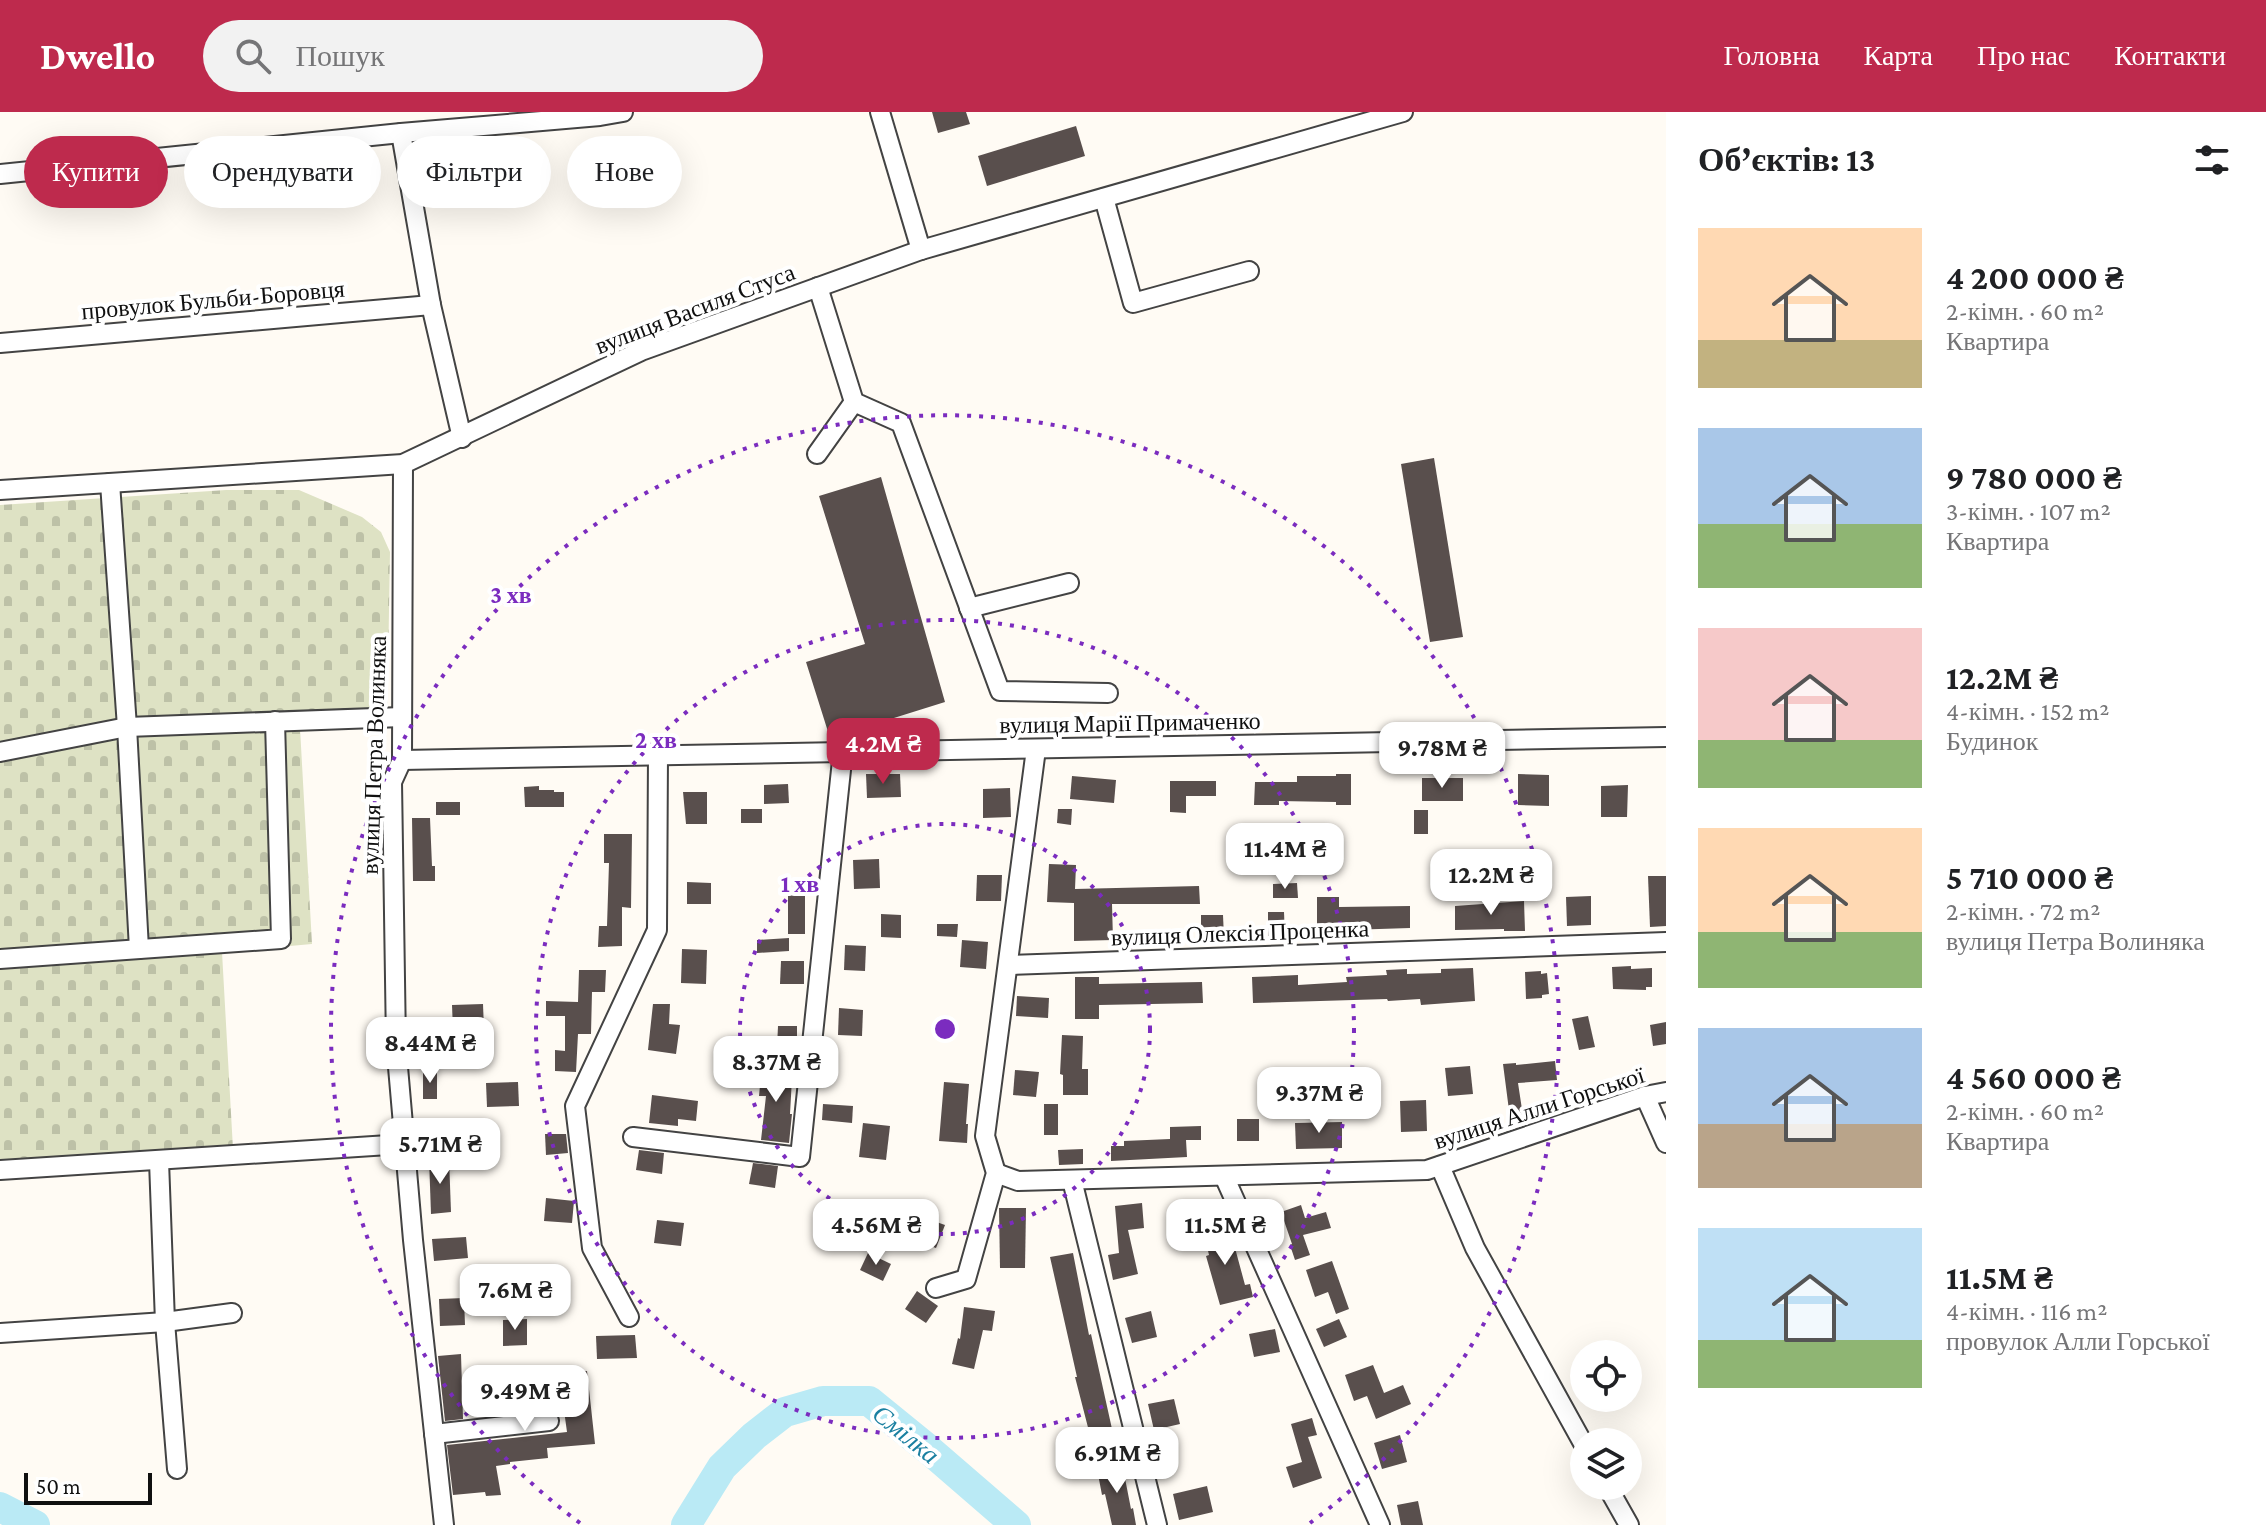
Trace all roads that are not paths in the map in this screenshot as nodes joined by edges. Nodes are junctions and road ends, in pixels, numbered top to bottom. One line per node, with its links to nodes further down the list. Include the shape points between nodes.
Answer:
1 (623, 112): 4 (street)
2 (880, 112): 8 (street)
3 (1403, 112): 7 (street, вулиця Василя Стуса)
4 (599, 114): 5 (street)
5 (401, 133): 6 (street); 11 (street)
6 (0, 174)
7 (1104, 198): 8 (street, вулиця Василя Стуса); 9 (street, via 1133,303)
8 (921, 250): 10 (street, вулиця Василя Стуса)
9 (1249, 271)
10 (818, 287): 13 (street); 14 (street, вулиця Василя Стуса, via 641,351)
11 (431, 305): 12 (street, провулок Бульби-Боровця); 14 (street)
12 (0, 343)
13 (854, 402): 15 (street); 20 (street, via 901,423)
14 (462, 438): 16 (street, вулиця Василя Стуса)
15 (817, 454)
16 (403, 464): 17 (street, вулиця Василя Стуса); 22 (street, вулиця Петра Волиняка)
17 (110, 483): 18 (street, вулиця Василя Стуса); 24 (street)
18 (0, 490)
19 (1069, 583): 20 (street)
20 (969, 608): 21 (street, via 1000,691)
21 (1108, 693)
22 (402, 717): 23 (street); 30 (street, вулиця Петра Волиняка)
23 (275, 721): 24 (street); 32 (street, via 281,939)
24 (127, 727): 28 (street); 32 (street)
25 (1666, 737): 26 (street, вулиця Марії Примаченко)
26 (1036, 749): 27 (street, вулиця Марії Примаченко); 34 (street)
27 (843, 751): 29 (street, вулиця Марії Примаченко); 37 (street, via 800,1157)
28 (0, 752)
29 (658, 754): 30 (street, вулиця Марії Примаченко); 48 (street, via 657,930 575,1106 592,1248)
30 (402, 760): 39 (street, вулиця Петра Волиняка, via 392,782 396,1044)
31 (1666, 942): 34 (street, вулиця Олексія Проценка)
32 (139, 949): 33 (street)
33 (0, 959)
34 (1008, 965): 43 (street, via 985,1136)
35 (1666, 1092): 36 (street, вулиця Алли Горської)
36 (1645, 1096): 38 (street); 41 (street, вулиця Алли Горської)
37 (633, 1137)
38 (1666, 1143)
39 (404, 1144): 40 (street); 53 (street, вулиця Петра Волиняка)
40 (159, 1161): 42 (street); 49 (street)
41 (1440, 1166): 44 (street, вулиця Алли Горської); 52 (street, via 1475,1248)
42 (0, 1170)
43 (996, 1173): 45 (street, вулиця Алли Горської, via 1018,1181); 46 (street, via 966,1279)
44 (1224, 1176): 45 (street, вулиця Алли Горської); 58 (street)
45 (1072, 1180): 57 (street)
46 (936, 1288)
47 (232, 1313): 49 (street)
48 (629, 1317)
49 (165, 1322): 50 (street); 54 (street)
50 (0, 1333)
51 (549, 1421): 53 (street)
52 (1575, 1428)
53 (434, 1434): 56 (street, вулиця Петра Волиняка)
54 (177, 1469)
55 (1615, 1500): 59 (street)
56 (444, 1525)
57 (1157, 1525)
58 (1380, 1525)
59 (1629, 1525)

